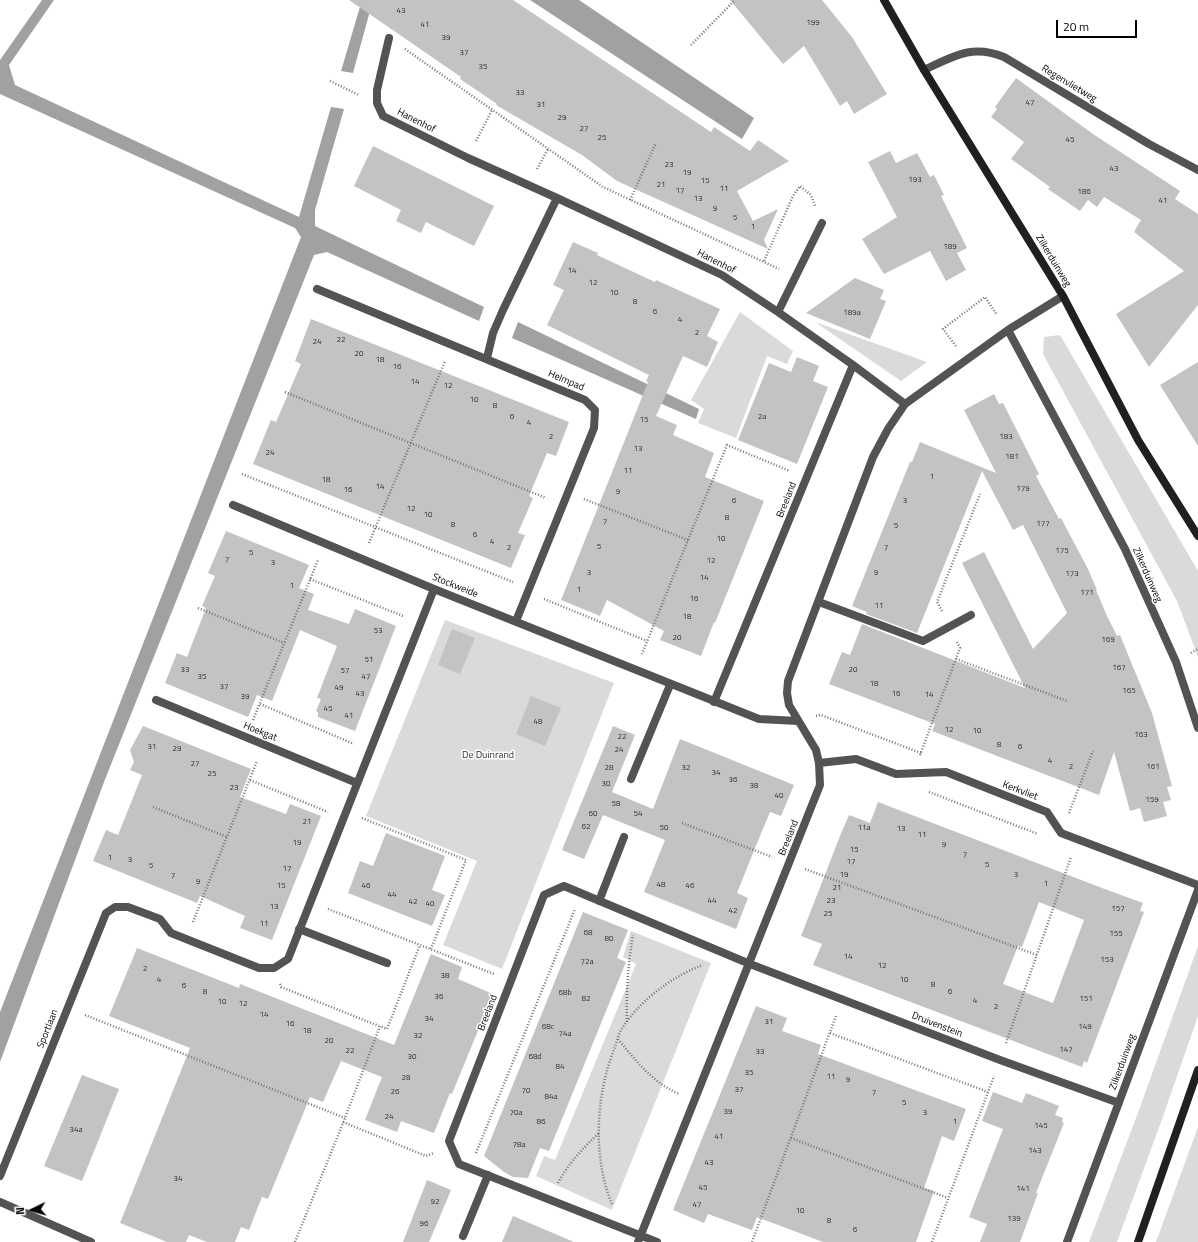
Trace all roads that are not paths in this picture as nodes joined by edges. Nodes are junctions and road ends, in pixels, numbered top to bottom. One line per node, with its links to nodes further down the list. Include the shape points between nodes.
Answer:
1 (884, 0): 3 (street, Zilkerduinweg)
2 (389, 38): 5 (street, Hanenhof, via 377,90 377,103 383,116)
3 (924, 70): 4 (street, Regenvlietweg, via 958,54 992,52); 8 (street, Zilkerduinweg)
4 (1198, 170)
5 (557, 198): 9 (street, Hanenhof, via 722,275); 11 (street, via 493,332)
6 (822, 223): 9 (street)
7 (317, 288): 11 (street, Helmpad)
8 (1063, 296): 10 (street, Breeland); 15 (street, Zilkerduinweg, via 1138,440)
9 (778, 312): 12 (street, Hanenhof)
10 (1008, 330): 13 (street, Breeland); 24 (street, Zilkerduinweg, via 1125,549 1176,662)
11 (487, 358): 19 (street, Helmpad, via 585,400 595,410 594,428)
12 (853, 366): 13 (street); 22 (street, Breeland)
13 (905, 404): 17 (street, Breeland, via 873,457)
14 (233, 505): 16 (street, Stockweide)
15 (1198, 536)
16 (434, 589): 19 (street, Stockweide); 27 (street)
17 (819, 602): 18 (street, via 922,641); 23 (street, Breeland, via 788,680 789,705)
18 (971, 615)
19 (516, 622): 20 (street, Stockweide)
20 (670, 685): 22 (street); 26 (street)
21 (156, 700): 27 (street, Hoekgat)
22 (714, 702): 23 (street, via 759,719)
23 (798, 721): 25 (street, Breeland, via 816,750)
24 (1198, 728)
25 (820, 763): 29 (street, Kerkvliet, via 856,759 896,774 946,772 1047,812 1061,834); 34 (street, Breeland, via 820,785)
26 (631, 779)
27 (357, 783): 32 (street)
28 (624, 837): 31 (street)
29 (1198, 885)
30 (1198, 890): 36 (street, Zilkerduinweg)
31 (598, 901): 34 (street, Breeland); 37 (street, Breeland, via 564,886 544,896 449,1141 459,1164)
32 (299, 929): 33 (street); 38 (street, Sportlaan, via 288,959 274,968 259,968 171,933 160,919 128,906 115,906 106,913)
33 (387, 963)
34 (750, 964): 36 (street, Druivenstein); 41 (street, Breeland)
35 (1198, 1070): 45 (street)
36 (1119, 1103): 44 (street, Zilkerduinweg)
37 (488, 1175): 40 (street); 41 (street, via 624,1229)
38 (0, 1176)
39 (0, 1202): 42 (street)
40 (463, 1236)
41 (639, 1239): 43 (street)
42 (91, 1242)
43 (657, 1242)
44 (1067, 1242)
45 (1138, 1242)

